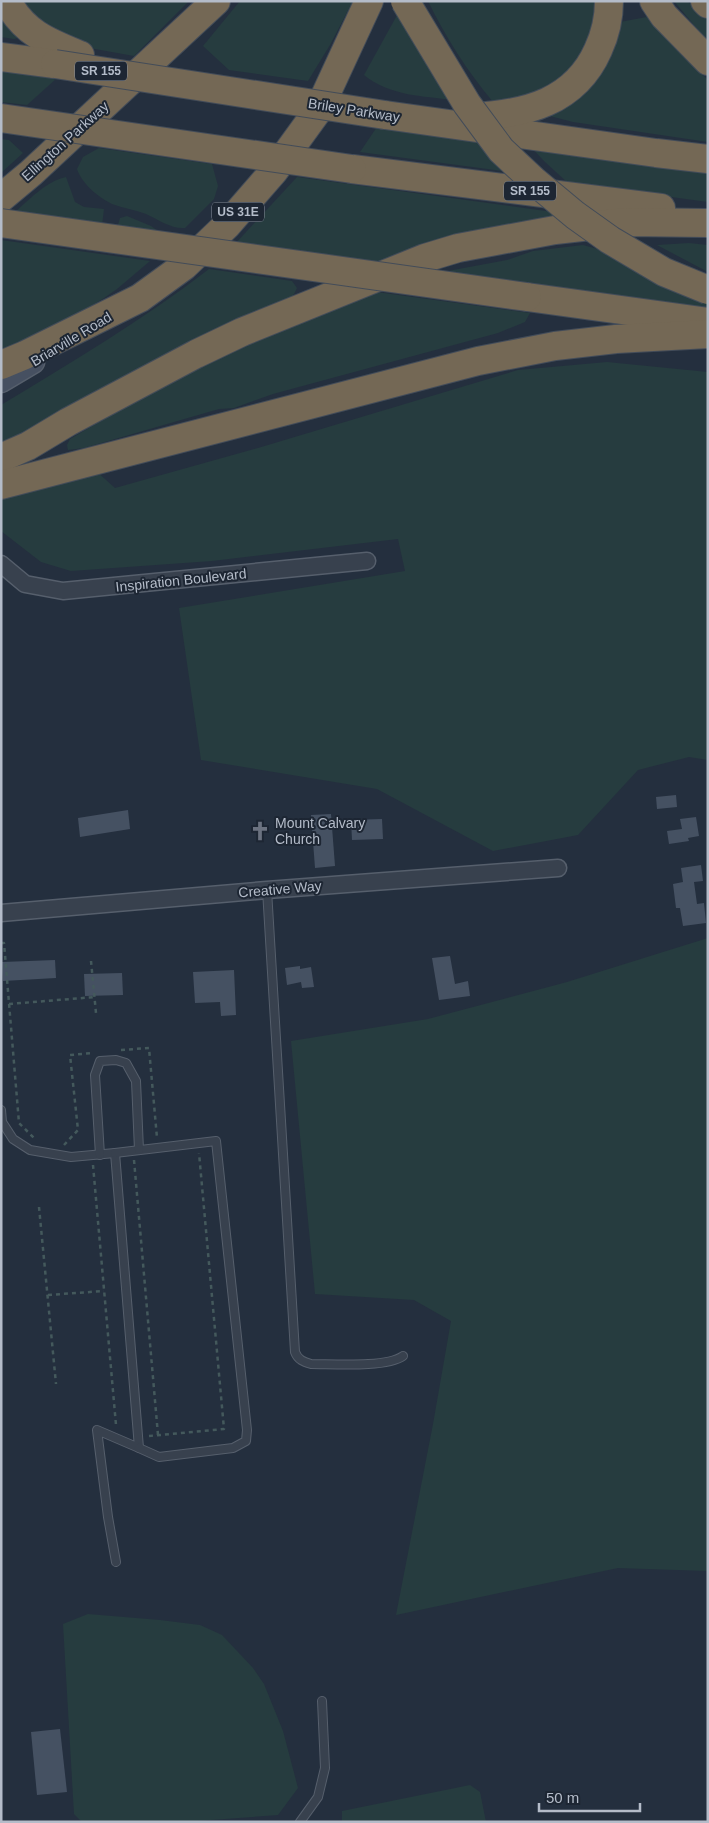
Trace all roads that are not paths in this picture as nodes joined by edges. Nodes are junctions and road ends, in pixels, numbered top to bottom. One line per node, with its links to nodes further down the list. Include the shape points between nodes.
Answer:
1 (7, 1): 14 (highway, bridge, via 24,25 50,43)
2 (197, 1): 11 (highway)
3 (216, 1): 11 (highway, Ellington Parkway)
4 (369, 1): 15 (highway, US 31E)
5 (388, 1): 15 (highway, via 363,45)
6 (405, 1): 23 (highway, bridge, via 467,104 501,150 575,215 610,240 664,272)
7 (609, 1): 17 (highway, via 605,36 593,61 576,84 552,100 508,114)
8 (654, 1): 13 (highway, via 664,16)
9 (705, 1): 10 (highway)
10 (708, 4)
11 (162, 51): 19 (highway, Ellington Parkway)
12 (1, 57): 14 (highway, Briley Parkway / SR 155, bridge)
13 (708, 61)
14 (146, 77): 17 (highway, Briley Parkway / SR 155, bridge)
15 (319, 108): 24 (highway, US 31E, via 274,171 227,225 184,266)
16 (1, 118): 20 (highway, SR 155, bridge, via 352,169)
17 (415, 119): 18 (highway, Briley Parkway / SR 155)
18 (708, 158)
19 (1, 198)
20 (708, 214)
21 (1, 223): 25 (highway, bridge)
22 (708, 223): 29 (highway, via 626,222 555,230 458,248 425,258 242,332)
23 (708, 290)
24 (140, 298): 27 (highway, US 31E); 28 (main road, Briarville Road)
25 (708, 322)
26 (708, 334): 30 (highway, via 555,346 478,361)
27 (1, 365)
28 (1, 381)
29 (1, 458)
30 (1, 484)
31 (368, 561): 32 (street, Inspiration Boulevard, via 63,591 25,584)
32 (1, 564)
33 (558, 868): 34 (street, Creative Way)
34 (267, 890): 35 (street, Creative Way); 40 (lane, via 295,1352 303,1362 312,1364 383,1363)
35 (1, 912)
36 (1, 1110): 39 (lane, via 2,1122 13,1139 30,1150)
37 (139, 1150): 38 (lane); 39 (lane, via 136,1081 126,1063 100,1061 95,1075); 41 (lane, via 216,1141 247,1430 246,1441 233,1448 159,1457)
38 (115, 1153): 39 (lane); 41 (lane)
39 (99, 1159)
40 (403, 1356)
41 (139, 1448): 42 (lane, via 97,1430)
42 (116, 1562)
43 (322, 1701): 44 (lane, via 325,1768 318,1797)
44 (300, 1822)

